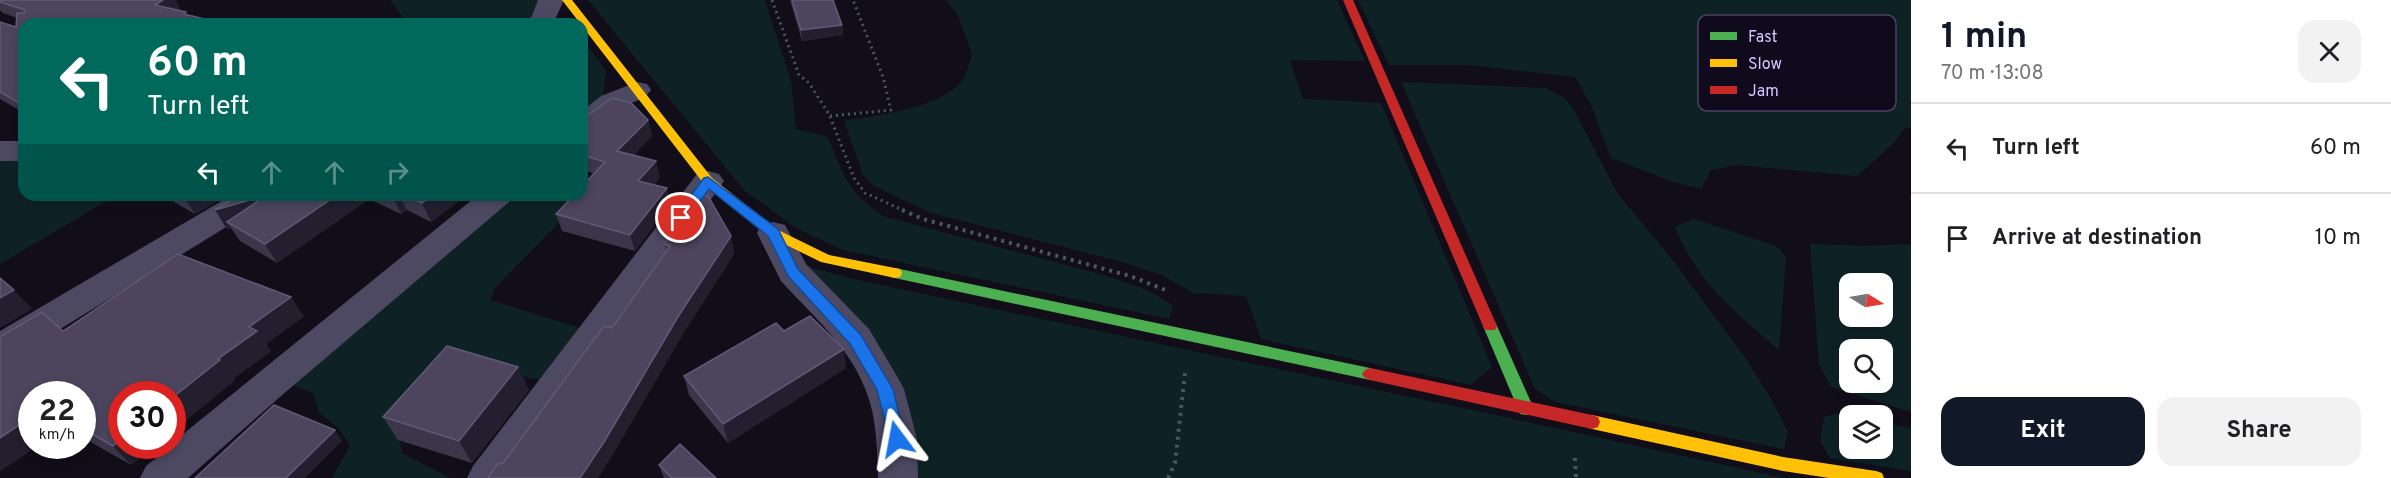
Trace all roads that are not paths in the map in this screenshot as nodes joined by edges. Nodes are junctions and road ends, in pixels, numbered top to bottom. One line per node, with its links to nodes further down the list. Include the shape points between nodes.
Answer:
1 (550, 0): 4 (street)
2 (567, 0): 5 (street)
3 (1348, 0): 16 (street)
4 (544, 18)
5 (581, 18)
6 (588, 27): 7 (street)
7 (637, 90): 8 (street, via 611,102); 11 (street)
8 (588, 120)
9 (0, 151): 10 (street)
10 (18, 151)
11 (708, 181): 14 (street); 18 (street)
12 (246, 201): 15 (street)
13 (491, 201): 17 (street)
14 (773, 233): 16 (street, via 826,259); 19 (street, via 793,272 856,339 885,389 897,439)
15 (0, 348)
16 (1526, 409): 20 (street, via 1783,464)
17 (160, 478)
18 (487, 478)
19 (898, 478)
20 (1876, 478)

